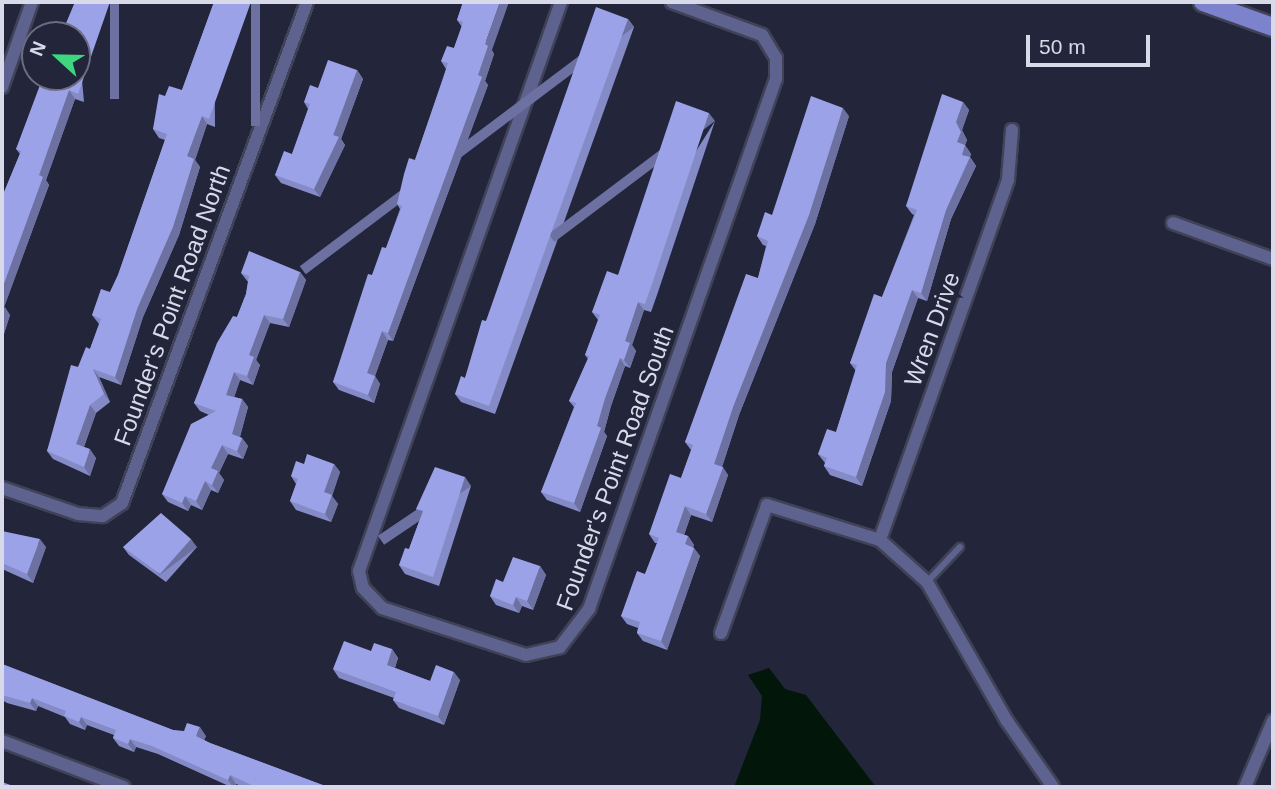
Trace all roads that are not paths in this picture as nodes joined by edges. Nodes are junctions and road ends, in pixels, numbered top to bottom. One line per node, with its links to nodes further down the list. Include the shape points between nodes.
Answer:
1 (32, 2): 8 (street)
2 (307, 2): 12 (street, Founder's Point Road North, via 122,503 103,516 78,514)
3 (561, 2): 4 (street, Founder's Point Road South, via 359,571 363,588 382,608 526,655 560,647 589,609 776,79 776,58 762,35)
4 (672, 2)
5 (1203, 2): 6 (main road)
6 (1240, 8): 7 (main road)
7 (1273, 27)
8 (2, 87)
9 (1012, 130): 13 (street, Wren Drive, via 1007,180)
10 (1173, 223): 11 (street)
11 (1273, 259)
12 (2, 488)
13 (880, 540): 15 (street); 16 (street, via 767,505)
14 (961, 547): 15 (lane)
15 (928, 582): 20 (street, via 1007,721)
16 (721, 633)
17 (1273, 720): 21 (street)
18 (2, 741): 19 (street)
19 (124, 787)
20 (1053, 787)
21 (1245, 787)

